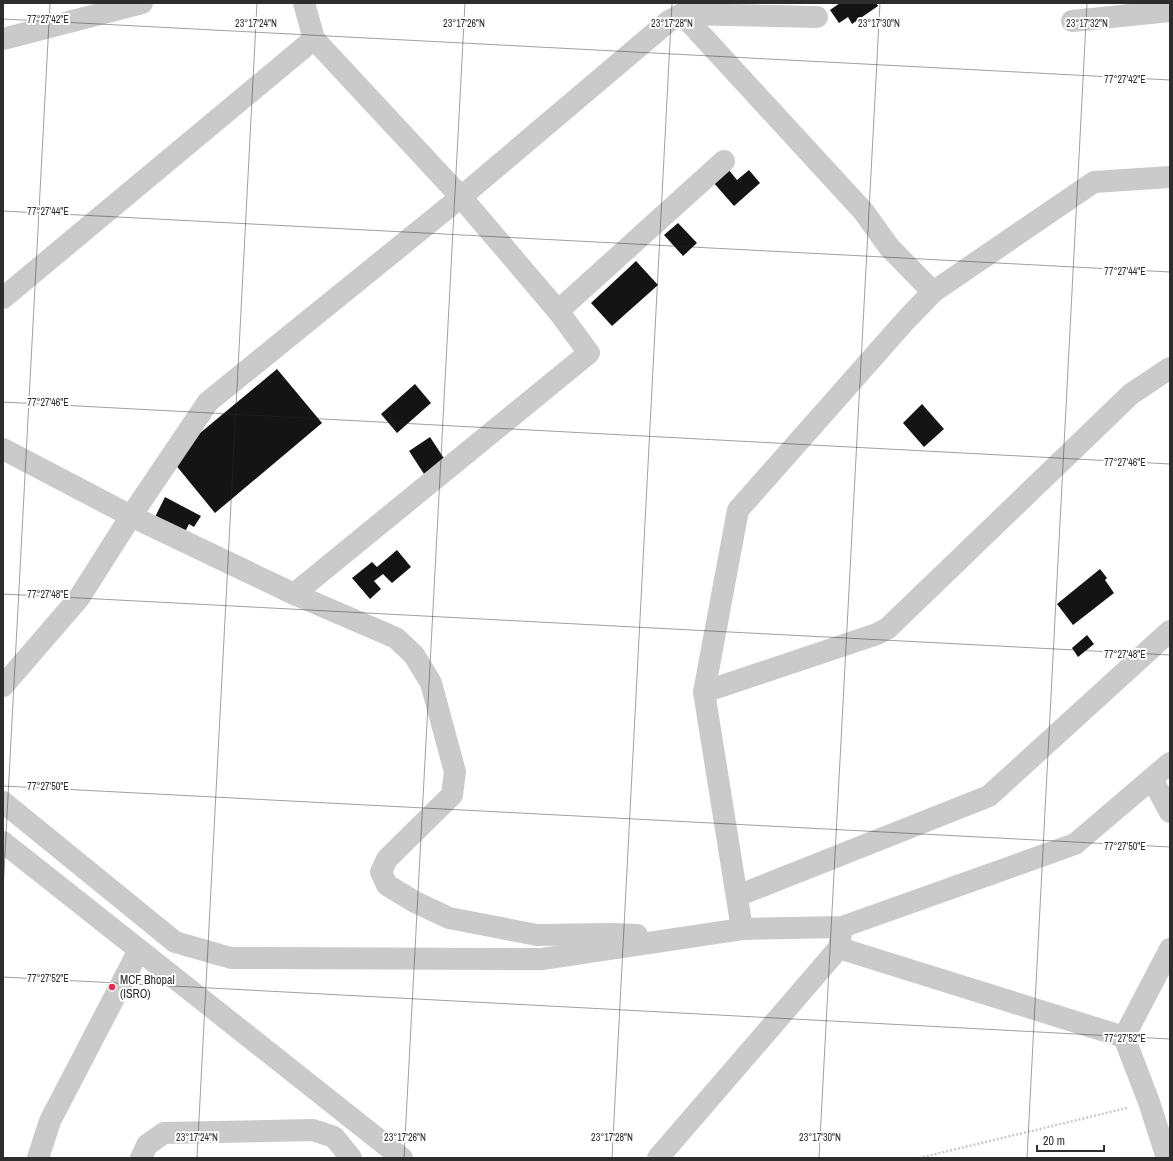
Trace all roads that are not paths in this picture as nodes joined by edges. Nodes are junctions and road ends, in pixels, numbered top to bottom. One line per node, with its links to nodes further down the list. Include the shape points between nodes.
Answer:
1 (142, 3): 7 (street)
2 (304, 3): 8 (street)
3 (1170, 10): 6 (street)
4 (682, 14): 5 (street); 11 (street, via 669,21); 12 (street, via 864,212 889,247)
5 (817, 17)
6 (1072, 21)
7 (3, 39)
8 (314, 39): 11 (street); 13 (street)
9 (724, 161): 14 (street)
10 (1170, 177): 12 (street, via 1094,182)
11 (461, 197): 14 (street); 17 (street, via 208,402)
12 (933, 292): 21 (street, via 738,510)
13 (3, 298)
14 (558, 312): 18 (street, via 589,354)
15 (1170, 368): 21 (street, via 1131,394 888,628 877,634)
16 (3, 449): 17 (street)
17 (131, 516): 18 (street); 20 (street, via 79,598)
18 (294, 594): 30 (street, via 396,638 414,655 431,683 455,772 452,795 387,859 381,872 387,885 449,918 508,930 537,935 631,934)
19 (1170, 631): 27 (street, via 989,796)
20 (3, 686)
21 (704, 692): 27 (street)
22 (1170, 764): 23 (street)
23 (1152, 779): 25 (street); 29 (street, via 1076,844)
24 (3, 802): 30 (street, via 175,942 230,958 542,959)
25 (1170, 812)
26 (3, 842): 32 (street)
27 (737, 896): 28 (street)
28 (742, 929): 29 (street); 30 (street)
29 (840, 937): 33 (street); 38 (street)
30 (668, 940)
31 (1170, 949): 33 (street)
32 (139, 950): 34 (street, via 50,1121); 37 (street)
33 (1124, 1038): 39 (street, via 1149,1102)
34 (38, 1158)
35 (141, 1158): 36 (street, via 147,1145 164,1133 313,1130 334,1137)
36 (351, 1158)
37 (402, 1158)
38 (658, 1158)
39 (1166, 1158)

